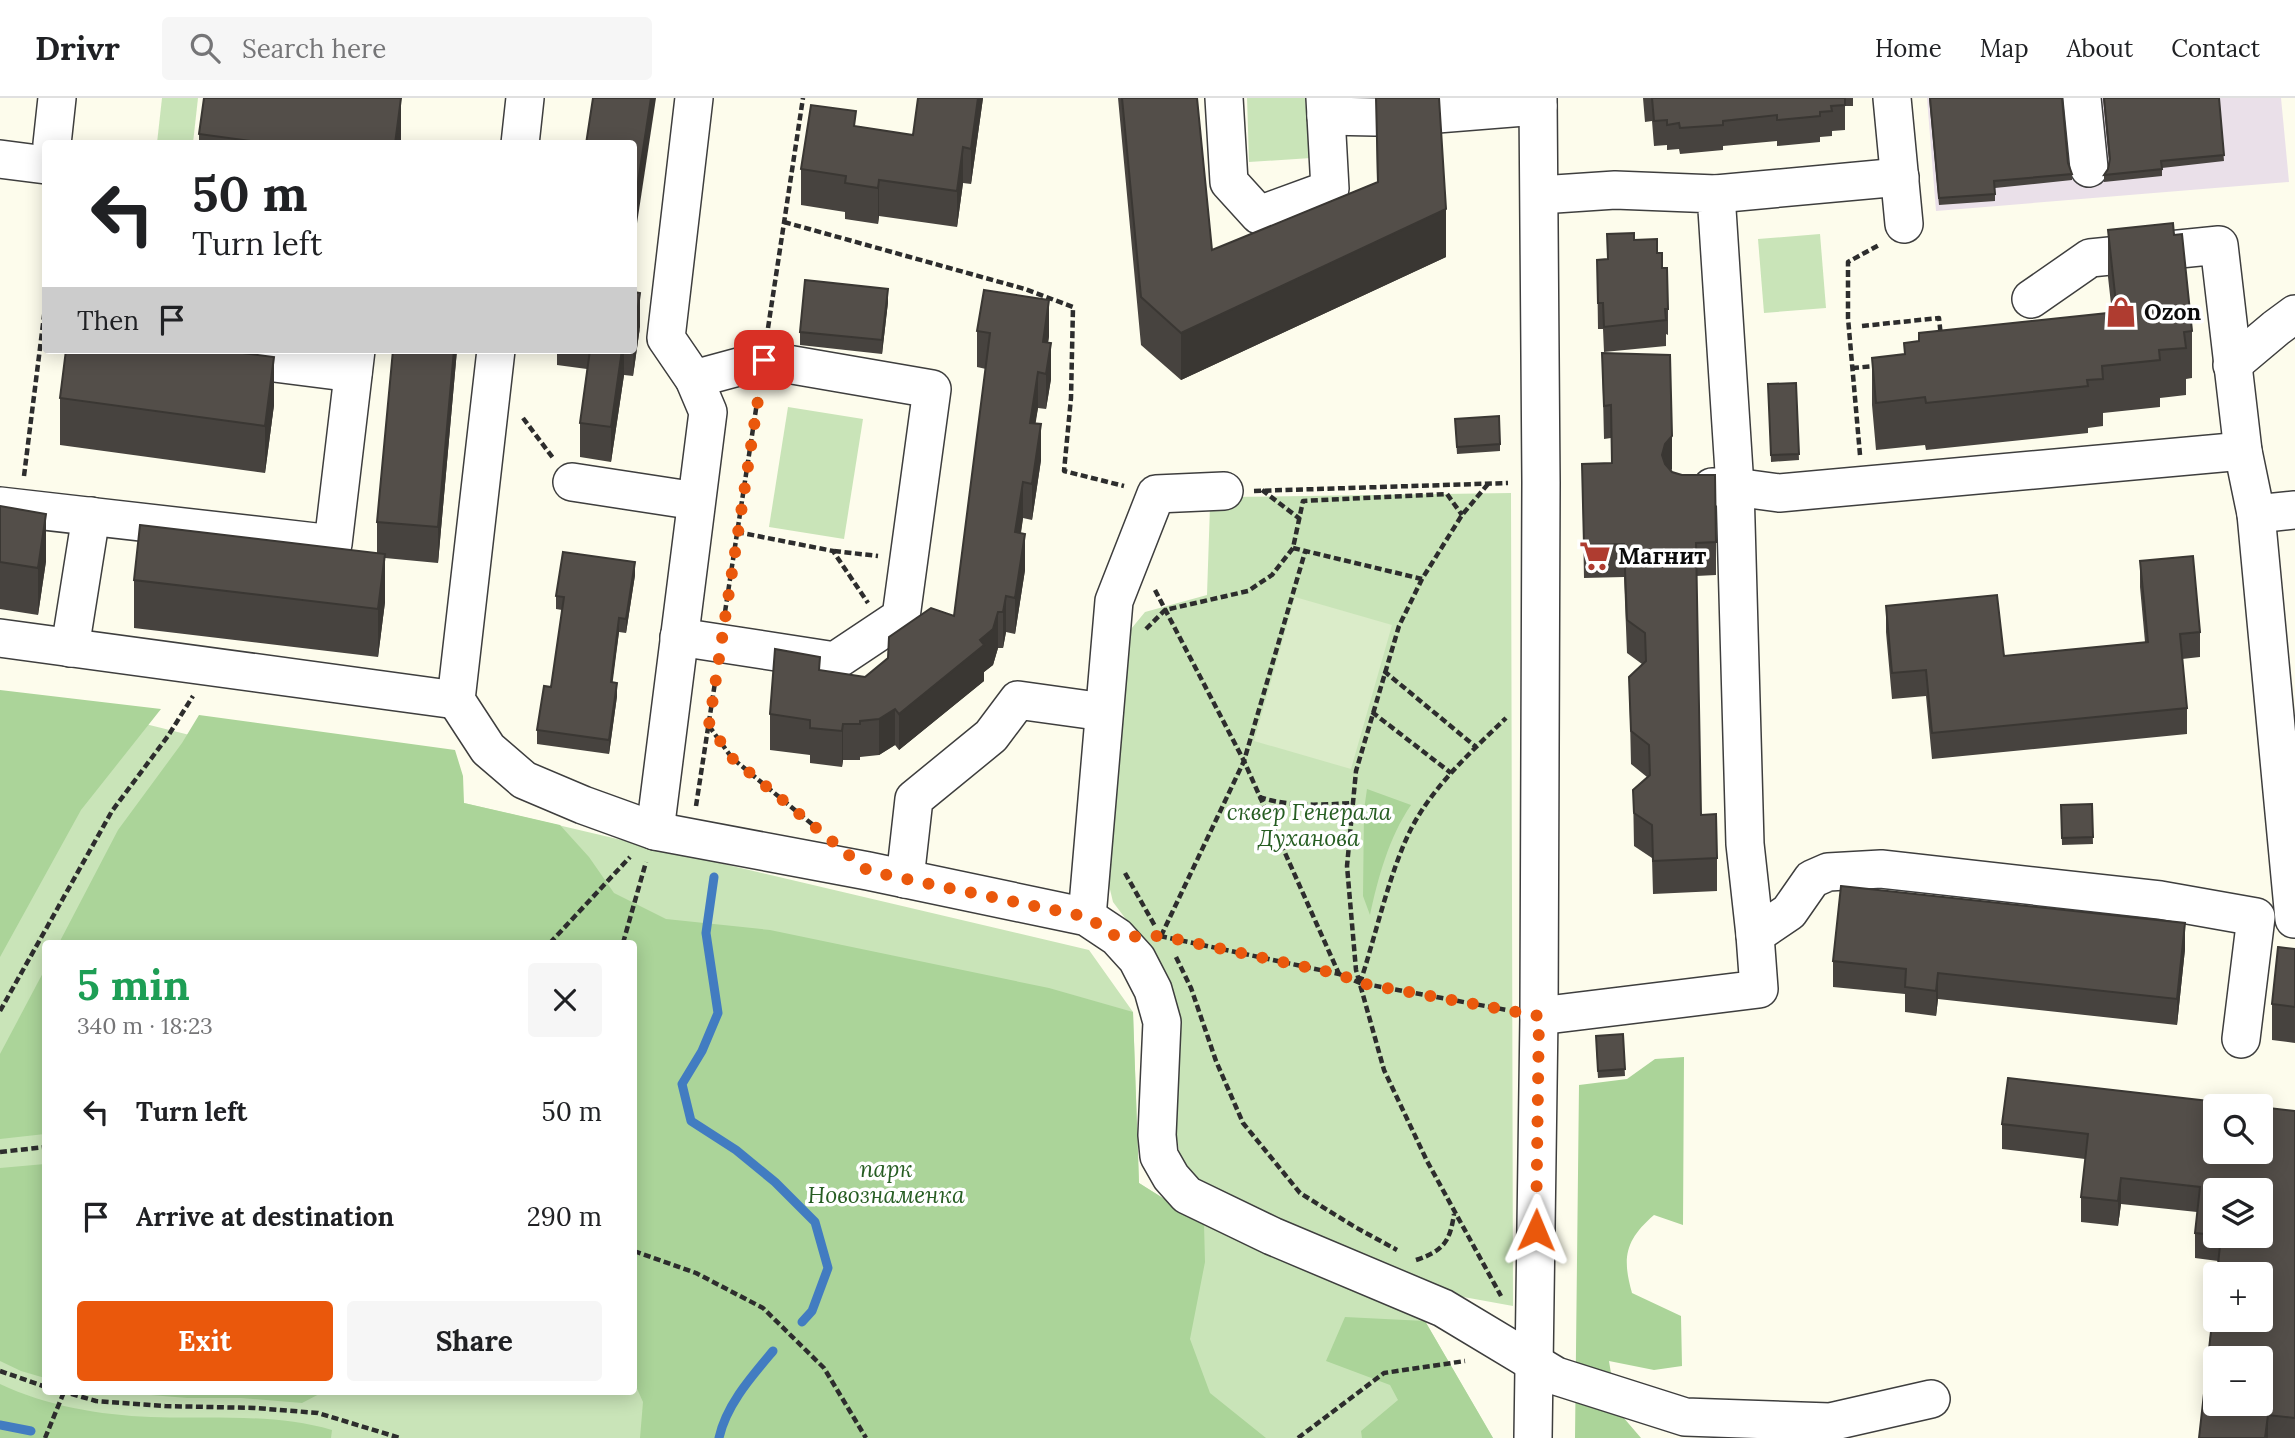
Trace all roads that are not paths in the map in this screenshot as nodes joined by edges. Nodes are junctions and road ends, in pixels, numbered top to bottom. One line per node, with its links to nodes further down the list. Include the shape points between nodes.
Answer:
1 (57, 98): 11 (street)
2 (525, 98): 12 (street)
3 (694, 98): 26 (street, via 666,338)
4 (1224, 98): 8 (street, via 1229,182 1259,215 1330,188)
5 (1892, 98): 16 (street)
6 (2082, 98): 15 (street)
7 (1538, 102): 9 (street); 18 (street)
8 (1325, 107): 10 (street)
9 (1437, 114)
10 (1375, 117)
11 (52, 140)
12 (520, 140)
13 (0, 159): 14 (street)
14 (42, 164)
15 (2089, 168)
16 (1900, 177): 17 (street); 19 (street)
17 (1716, 194): 18 (street, via 1615,190); 30 (street)
18 (1540, 195): 48 (street)
19 (1904, 225)
20 (2031, 299): 25 (street, via 2090,258 2219,245)
21 (2295, 314): 25 (street)
22 (239, 354): 23 (street)
23 (355, 361): 36 (street, via 334,544)
24 (494, 364): 40 (street)
25 (2232, 365): 27 (street)
26 (694, 379): 32 (street, via 708,412); 37 (street, via 764,360 932,388 901,617 835,661)
27 (2243, 451): 30 (street, via 1779,493); 35 (street)
28 (572, 482): 32 (street)
29 (1683, 487): 30 (street)
30 (1735, 487): 47 (street, via 1745,844)
31 (1224, 491): 41 (street, via 1156,494 1114,601)
32 (696, 501): 37 (street)
33 (10, 507): 36 (street)
34 (2295, 510): 35 (street)
35 (2256, 514): 46 (street)
36 (91, 516): 39 (street)
37 (679, 637): 42 (street)
38 (0, 638): 39 (street)
39 (70, 648): 40 (street)
40 (456, 700): 42 (street, via 488,749 524,780)
41 (1104, 712): 43 (street, via 1018,700 991,736 914,799); 44 (street)
42 (655, 831): 43 (street)
43 (905, 878): 44 (street)
44 (1087, 917): 50 (street, via 1117,937 1137,959 1153,990 1162,1022 1159,1156 1186,1195 1272,1237 1443,1308)
45 (2256, 917): 46 (street); 47 (street, via 2160,900 1881,869 1828,872 1812,879 1789,912); 49 (street)
46 (2295, 919)
47 (1755, 935): 48 (street, via 1759,989)
48 (1539, 1016): 50 (street)
49 (2241, 1040)
50 (1534, 1364): 51 (street, via 1556,1376 1685,1416 1830,1422); 52 (street)
51 (1931, 1399)
52 (1534, 1438)

